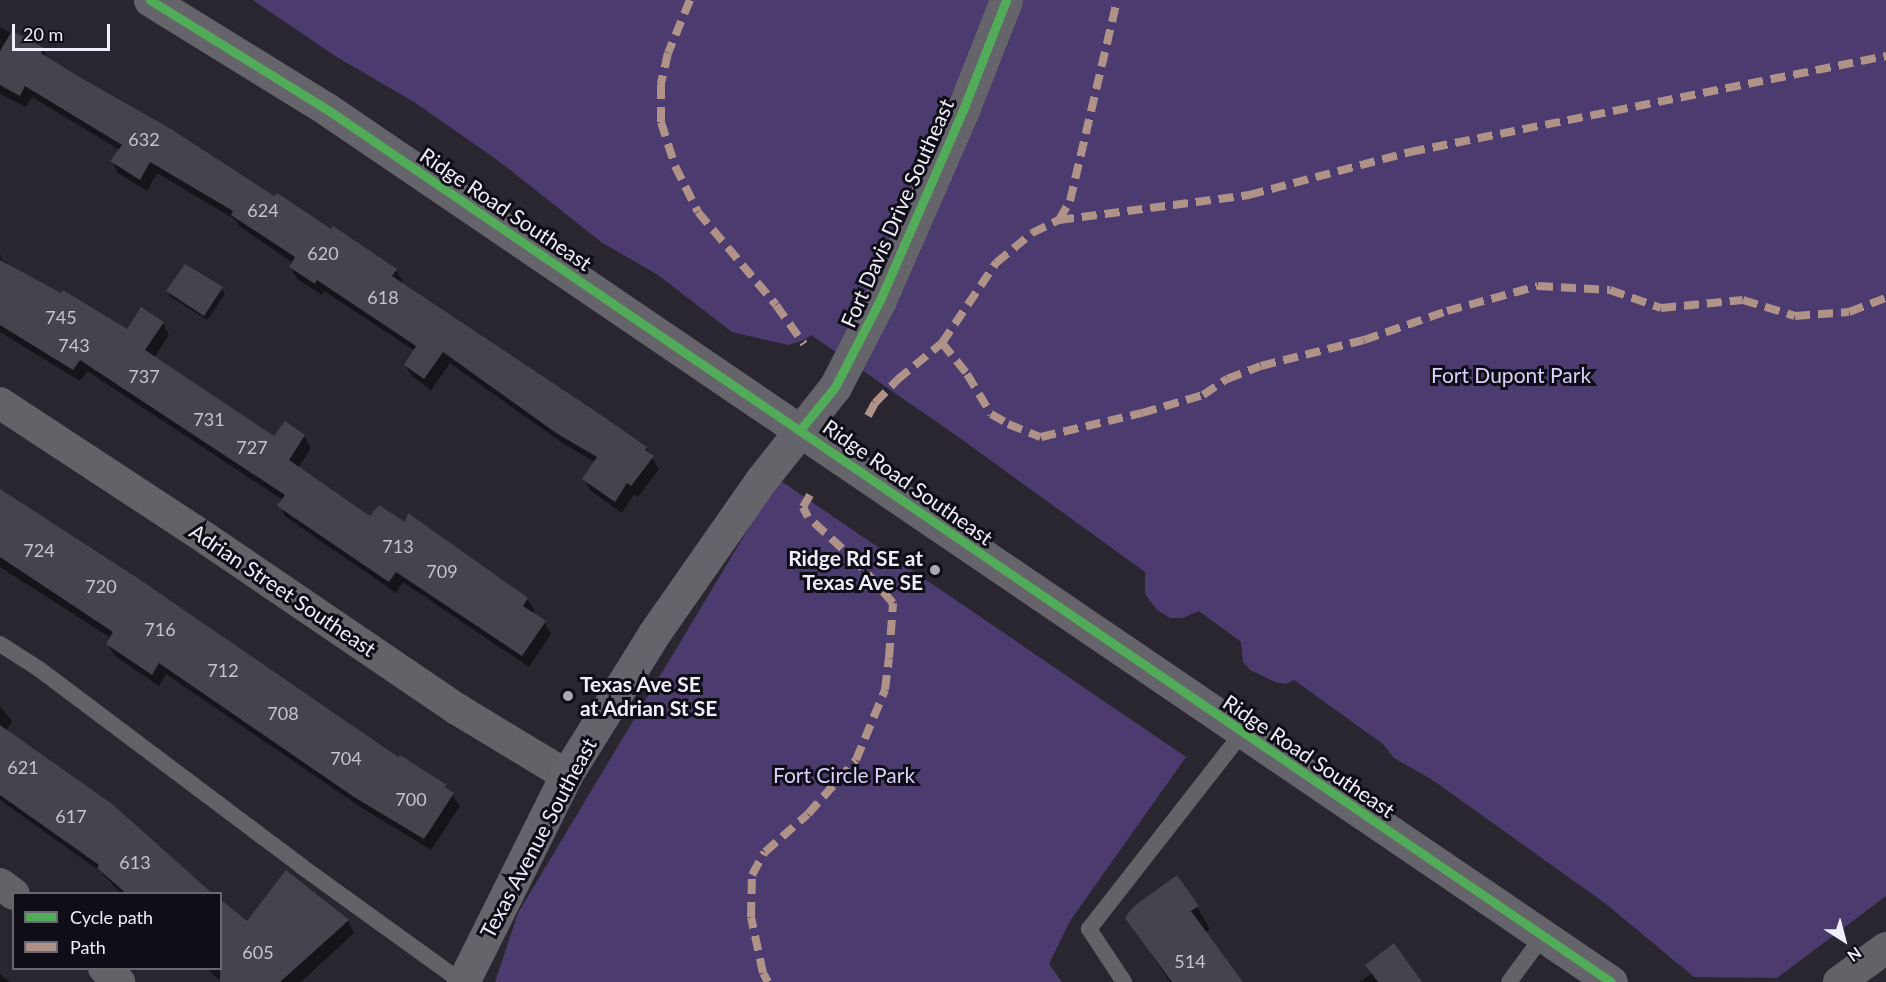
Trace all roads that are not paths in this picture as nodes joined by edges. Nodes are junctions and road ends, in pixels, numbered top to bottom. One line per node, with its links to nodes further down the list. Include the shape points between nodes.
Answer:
1 (150, 0): 4 (main road, Ridge Road Southeast, via 328,110)
2 (1006, 0): 4 (main road, Fort Davis Drive Southeast, via 880,300 835,387)
3 (0, 403): 7 (street, Adrian Street Southeast, via 467,715)
4 (800, 430): 6 (main road, Ridge Road Southeast); 7 (main road, Texas Avenue Southeast, via 659,626)
5 (0, 644): 12 (lane)
6 (1242, 733): 8 (main road, Ridge Road Southeast); 13 (lane, via 1089,929)
7 (567, 775): 12 (main road, Texas Avenue Southeast)
8 (1543, 936): 14 (lane); 15 (main road, Ridge Road Southeast)
9 (1886, 948): 16 (street)
10 (105, 970): 11 (street)
11 (119, 982)
12 (463, 982)
13 (1124, 982)
14 (1509, 982)
15 (1611, 982)
16 (1839, 982)

